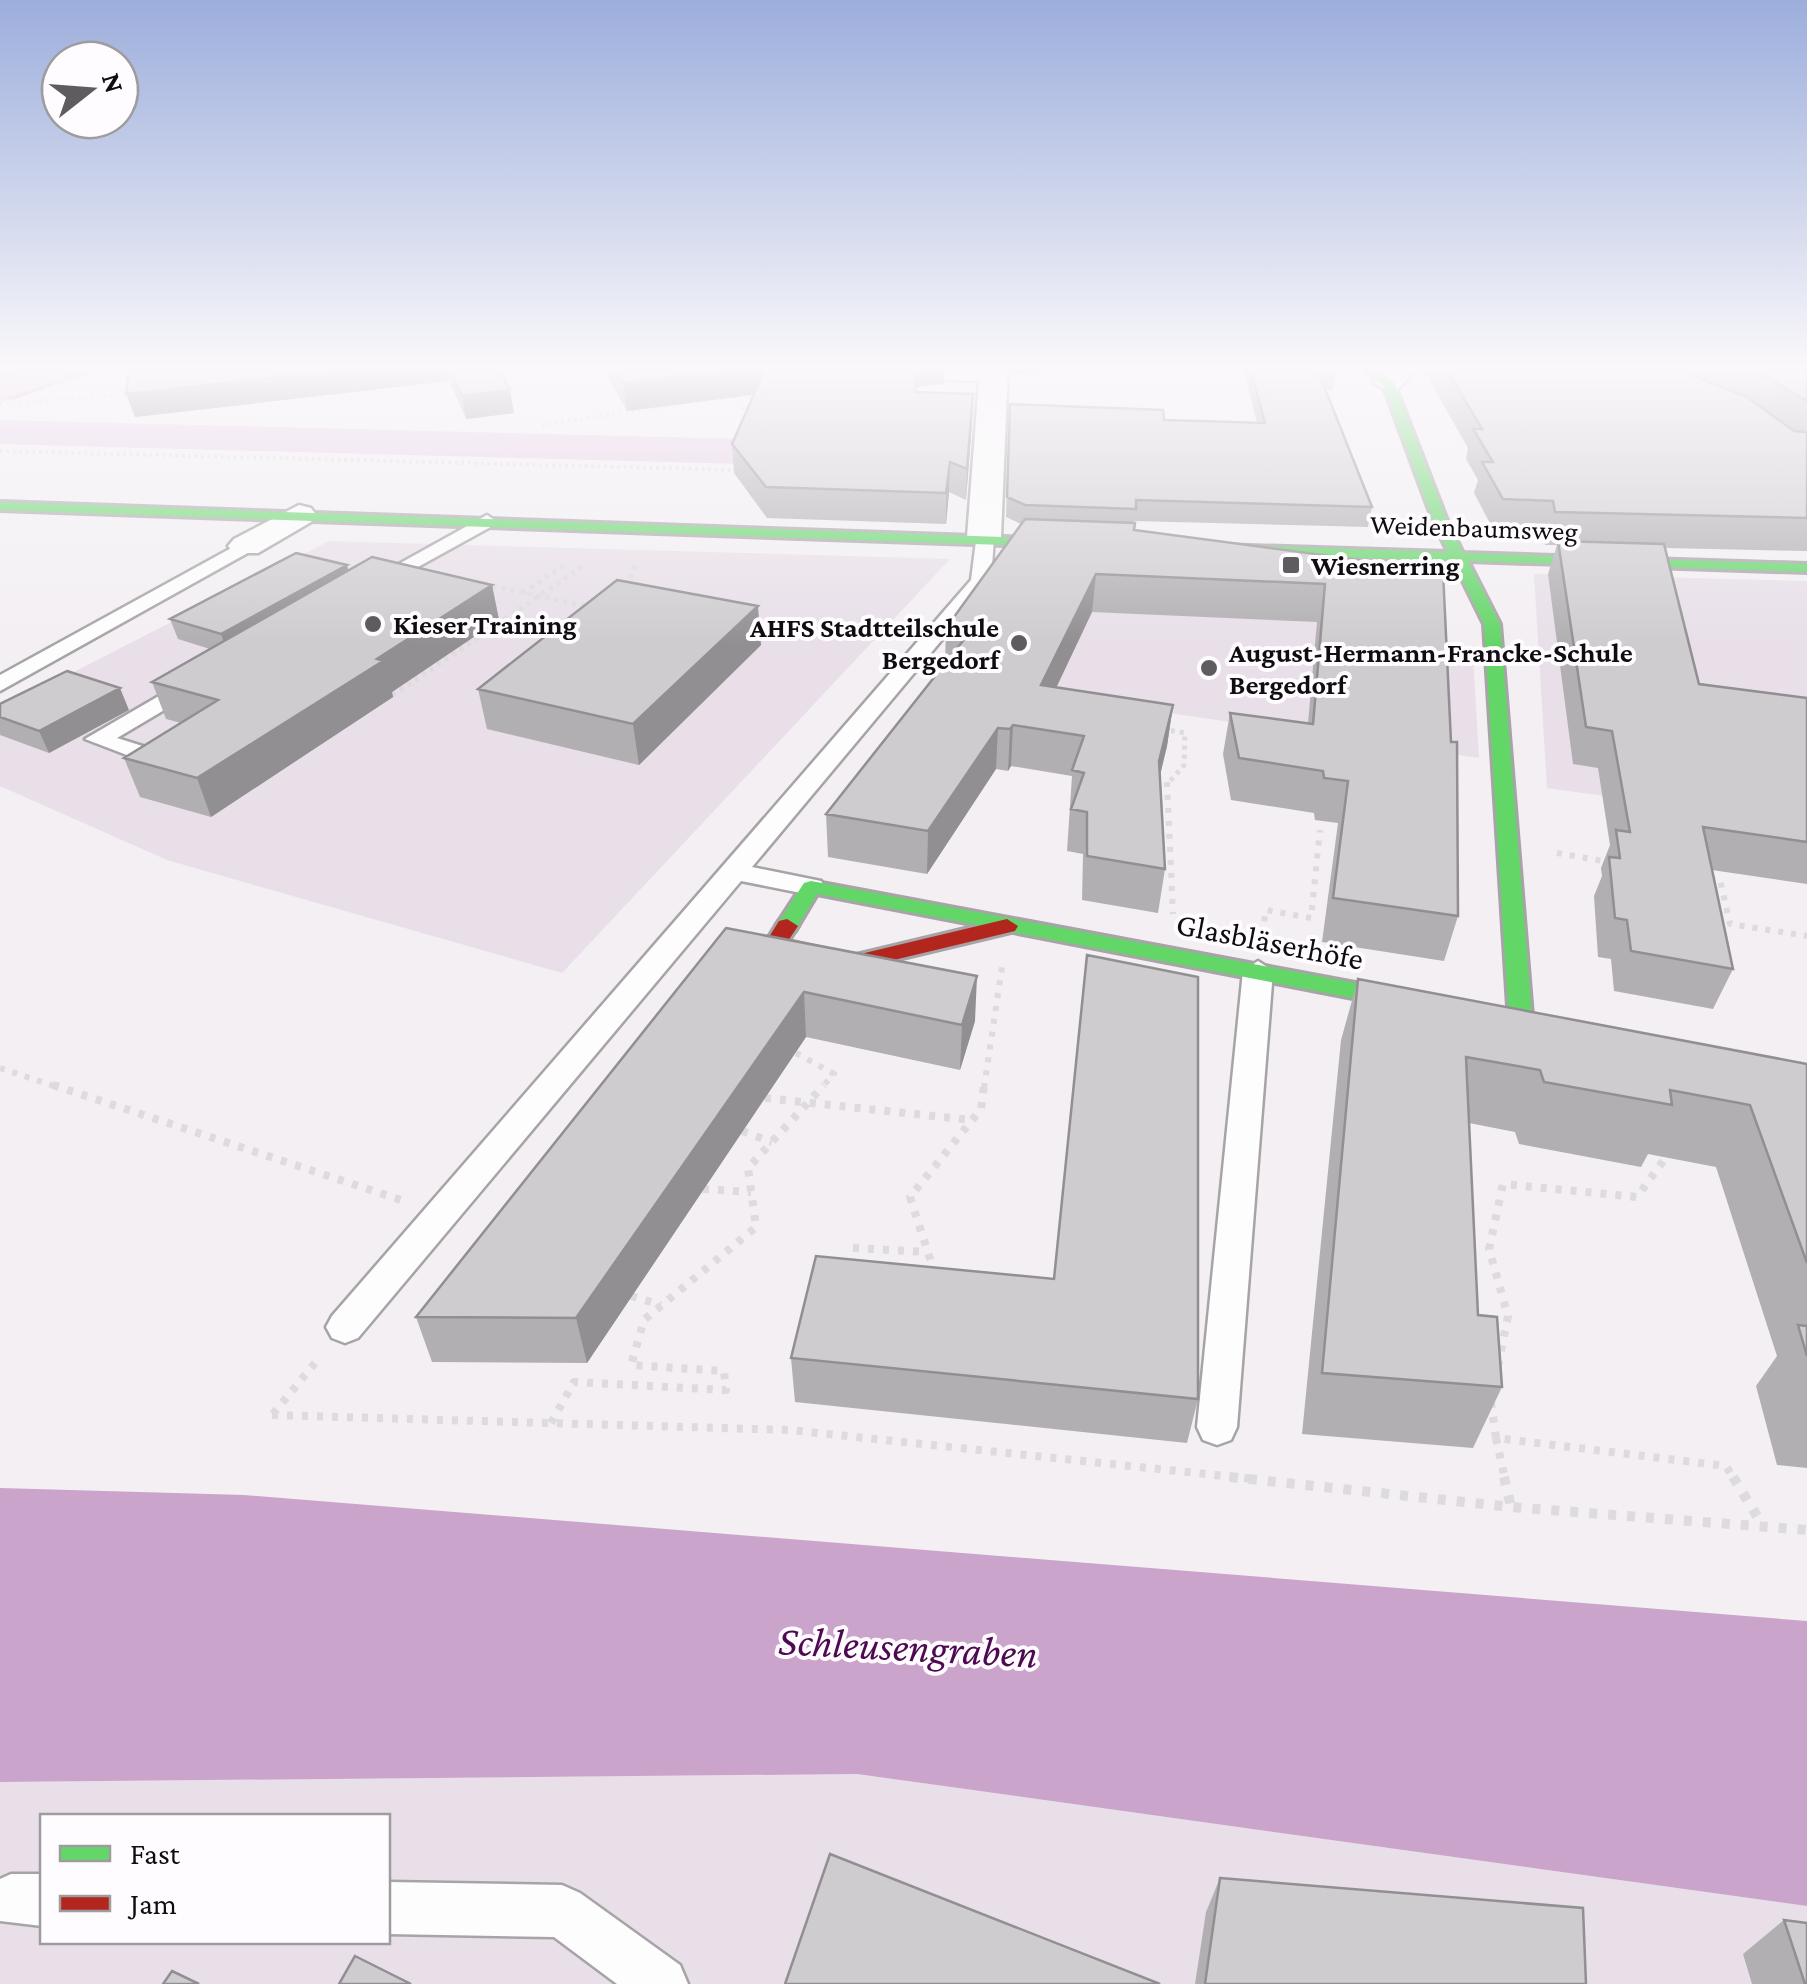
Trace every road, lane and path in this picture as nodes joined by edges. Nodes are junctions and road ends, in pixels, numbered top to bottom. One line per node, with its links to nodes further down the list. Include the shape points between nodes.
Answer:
1 (356, 460): 4 (path)
2 (988, 460): 8 (street)
3 (1419, 460): 12 (street)
4 (743, 470)
5 (0, 506): 6 (street)
6 (299, 515): 7 (street); 10 (street)
7 (486, 521): 8 (street); 19 (lane)
8 (984, 537): 9 (street); 29 (lane, via 980,581)
9 (1106, 545)
10 (246, 546): 22 (lane)
11 (1198, 548): 12 (street, Weidenbaumsweg, via 1251,540)
12 (1456, 557): 15 (street, Weidenbaumsweg); 37 (street, via 1492,624 1512,1020)
13 (594, 559): 18 (path)
14 (566, 564): 17 (path)
15 (1807, 568)
16 (471, 581): 17 (path)
17 (523, 592): 18 (path)
18 (540, 596): 20 (path); 23 (path, via 393,694)
19 (344, 600)
20 (586, 606)
21 (208, 676): 25 (lane, via 97,739)
22 (0, 684)
23 (380, 691)
24 (1146, 726): 32 (path, via 1185,732 1184,766 1167,780)
25 (162, 760)
26 (1320, 830): 35 (path, via 1311,918 1266,910)
27 (1560, 853): 28 (path)
28 (1613, 862)
29 (732, 871): 31 (lane); 48 (lane)
30 (1702, 877): 34 (path, via 1720,880 1730,924)
31 (811, 888): 33 (street, Glasbläserhöfe); 33 (street, Glasbläserhöfe, via 775,946 852,963)
32 (1172, 900)
33 (1007, 926): 35 (street, Glasbläserhöfe); 42 (path, via 981,1109)
34 (1807, 936)
35 (1258, 971): 36 (street, Glasbläserhöfe); 58 (lane)
36 (1450, 1008)
37 (1612, 1038)
38 (796, 1053): 41 (path, via 834,1074)
39 (0, 1068): 48 (path)
40 (765, 1098): 41 (path)
41 (810, 1102): 42 (path); 44 (path)
42 (972, 1120): 50 (path, via 910,1197)
43 (742, 1131): 44 (path)
44 (772, 1142): 47 (path, via 748,1168)
45 (1666, 1157): 55 (path, via 1637,1197 1503,1184 1489,1249 1508,1316)
46 (703, 1189): 47 (path)
47 (752, 1192): 53 (path, via 756,1226)
48 (440, 1213): 54 (lane)
49 (853, 1248): 50 (path)
50 (928, 1252): 51 (path)
51 (936, 1280)
52 (631, 1296): 53 (path)
53 (662, 1305): 57 (path, via 644,1320 632,1366 724,1371 726,1390 574,1382)
54 (346, 1326): 57 (path, via 272,1415)
55 (1498, 1369)
56 (1494, 1387): 59 (path)
57 (550, 1424): 60 (path, via 790,1430)
58 (1217, 1427)
59 (1496, 1438): 60 (path); 61 (path, via 1726,1466)
60 (1512, 1507): 61 (path)
61 (1764, 1527): 62 (path)
62 (1807, 1530)
63 (390, 1908): 64 (lane, via 562,1911)
64 (660, 1984)

